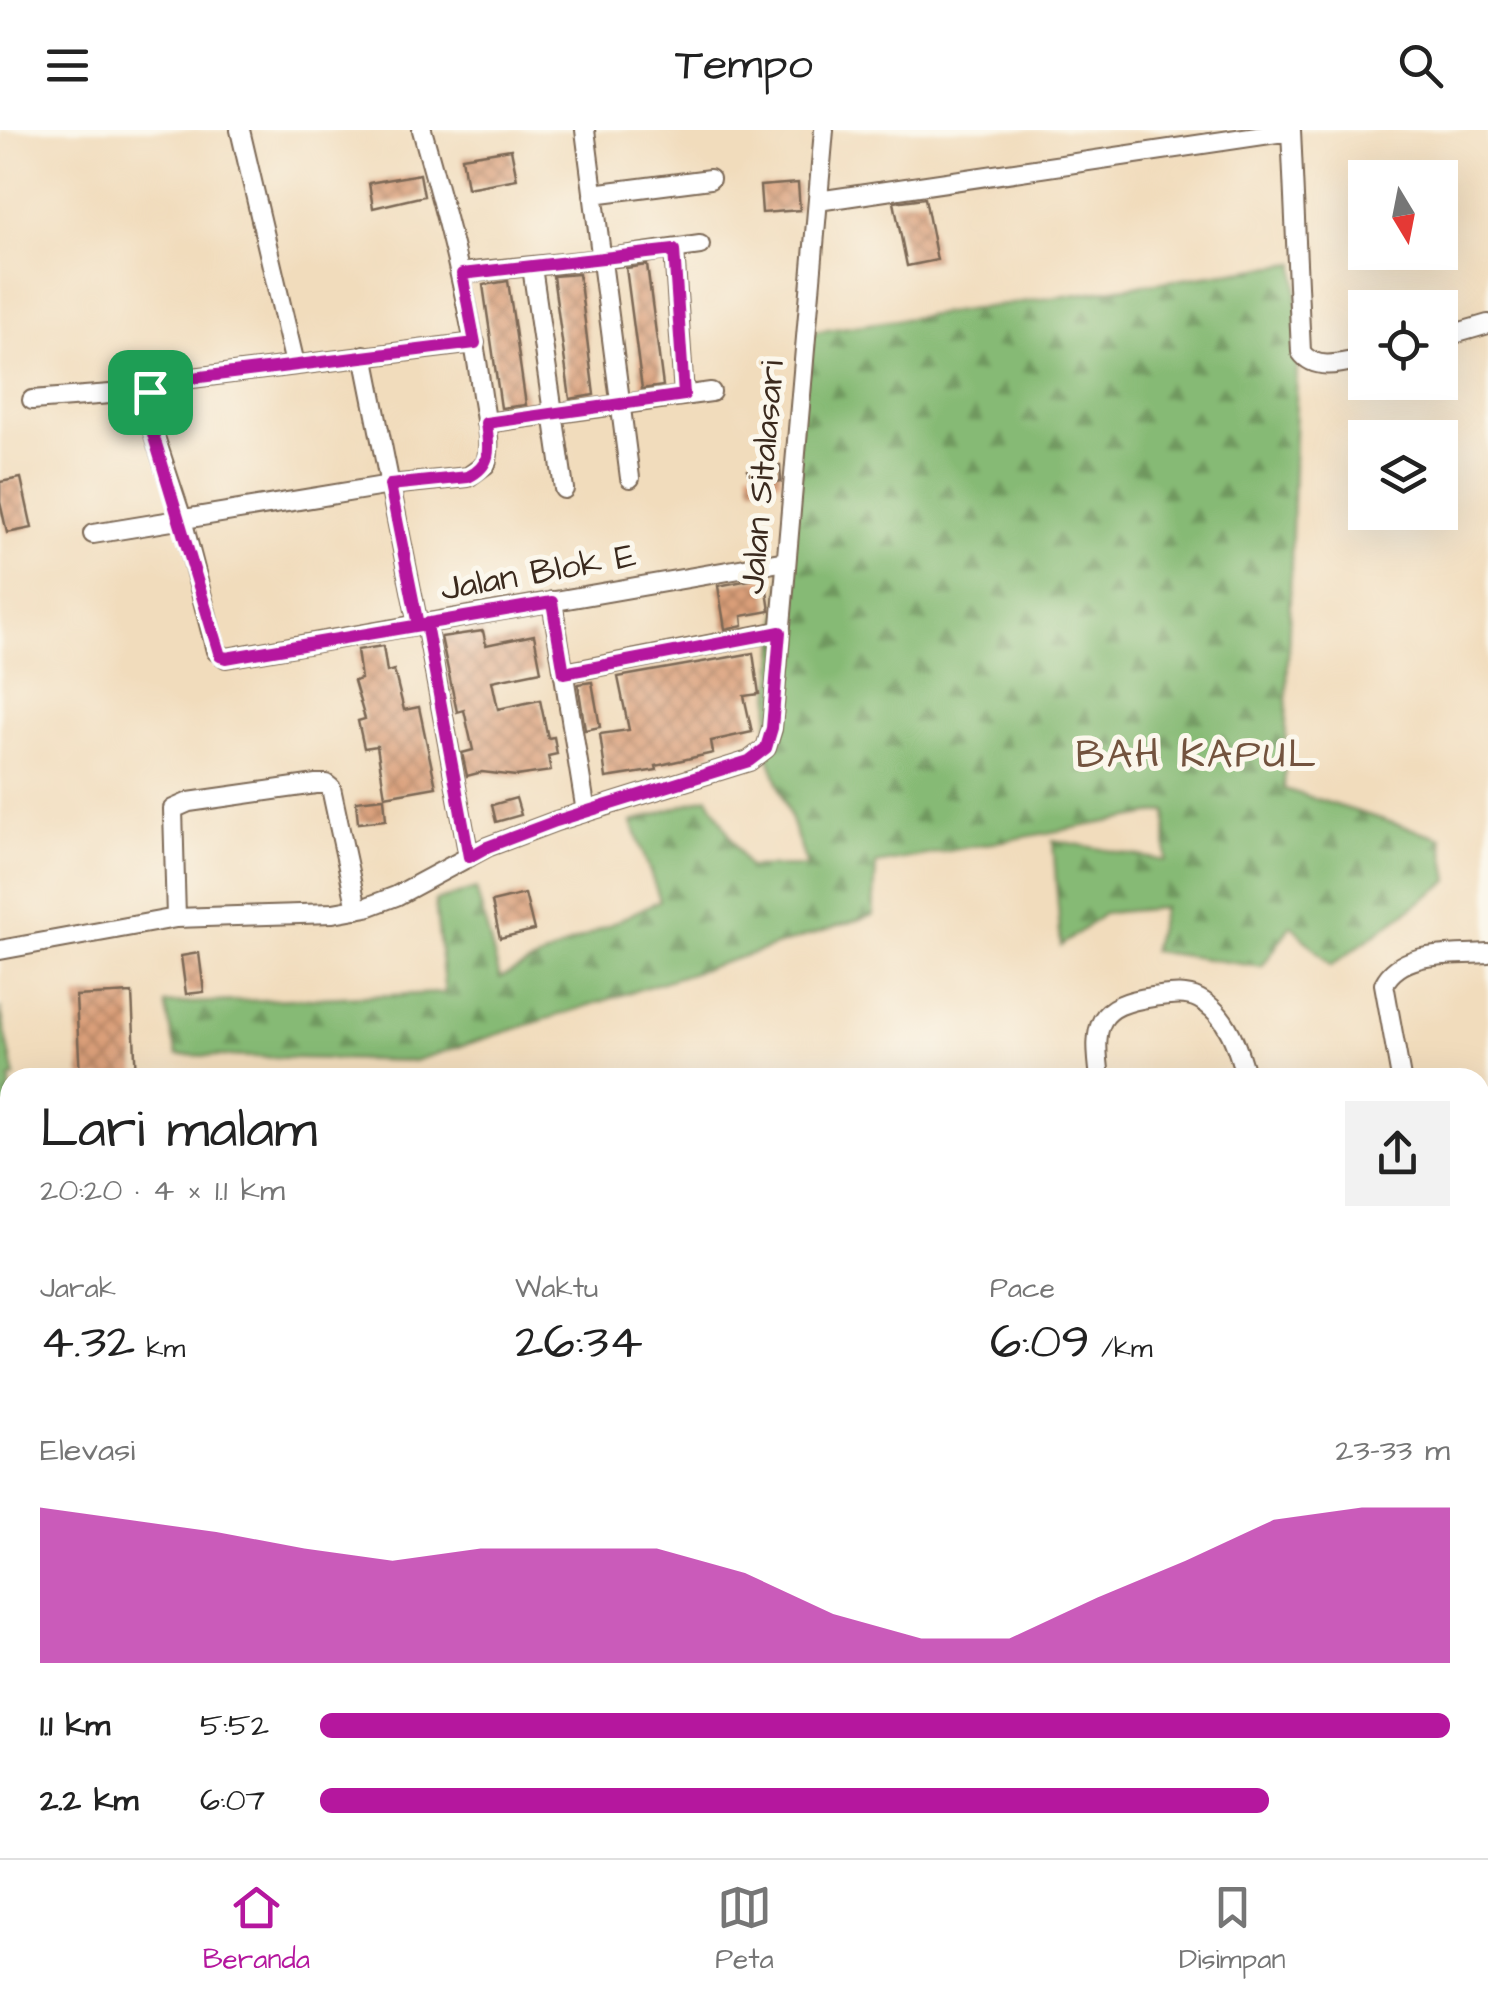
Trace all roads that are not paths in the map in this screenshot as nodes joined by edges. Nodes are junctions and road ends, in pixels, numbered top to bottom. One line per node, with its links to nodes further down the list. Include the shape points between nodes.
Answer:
1 (240, 130): 19 (street)
2 (422, 130): 13 (street)
3 (585, 130): 7 (street)
4 (824, 130): 8 (street, Jalan Sitalasari)
5 (1291, 130): 8 (street); 18 (street, via 1301,352 1318,365)
6 (710, 179): 7 (street)
7 (593, 194): 11 (street)
8 (818, 201): 32 (street, Jalan Sitalasari)
9 (700, 245): 10 (street)
10 (674, 250): 11 (street); 22 (street)
11 (602, 260): 12 (street); 24 (street)
12 (532, 267): 13 (street); 25 (street)
13 (462, 274): 16 (street)
14 (1488, 324): 15 (street)
15 (1458, 333)
16 (475, 343): 17 (street); 26 (street)
17 (364, 354): 19 (street); 28 (street)
18 (1348, 361)
19 (295, 364): 20 (street, via 176,380)
20 (150, 392): 23 (street); 30 (street, Jalan Blok E, via 147,414)
21 (712, 392): 22 (street)
22 (684, 395): 24 (street)
23 (32, 400)
24 (620, 404): 25 (street); 27 (street)
25 (552, 415): 26 (street); 29 (street)
26 (486, 423): 28 (street, via 486,464 468,477)
27 (630, 478)
28 (390, 485): 30 (street); 34 (street)
29 (564, 489)
30 (182, 519): 31 (street); 34 (street, Jalan Blok E, via 220,656)
31 (93, 534)
32 (786, 561): 33 (street, Jalan Blok E); 35 (street, Jalan Sitalasari)
33 (552, 602): 34 (street, Jalan Blok E); 36 (street)
34 (422, 624): 38 (street)
35 (780, 632): 36 (street); 37 (street, Jalan Sitalasari, via 766,748 749,761)
36 (564, 673): 37 (street)
37 (586, 812): 38 (street, Jalan Sitalasari)
38 (469, 857): 39 (street, Jalan Sitalasari)
39 (357, 909): 40 (street, Jalan Sitalasari); 40 (street, via 331,788 316,784 174,809)
40 (176, 918): 41 (street, Jalan Sitalasari)
41 (0, 950)
42 (1488, 953): 45 (street, via 1419,958 1391,972 1384,984)
43 (1100, 1068): 44 (street, via 1098,1032 1116,1005 1184,994 1227,1027)
44 (1242, 1068)
45 (1399, 1068)

